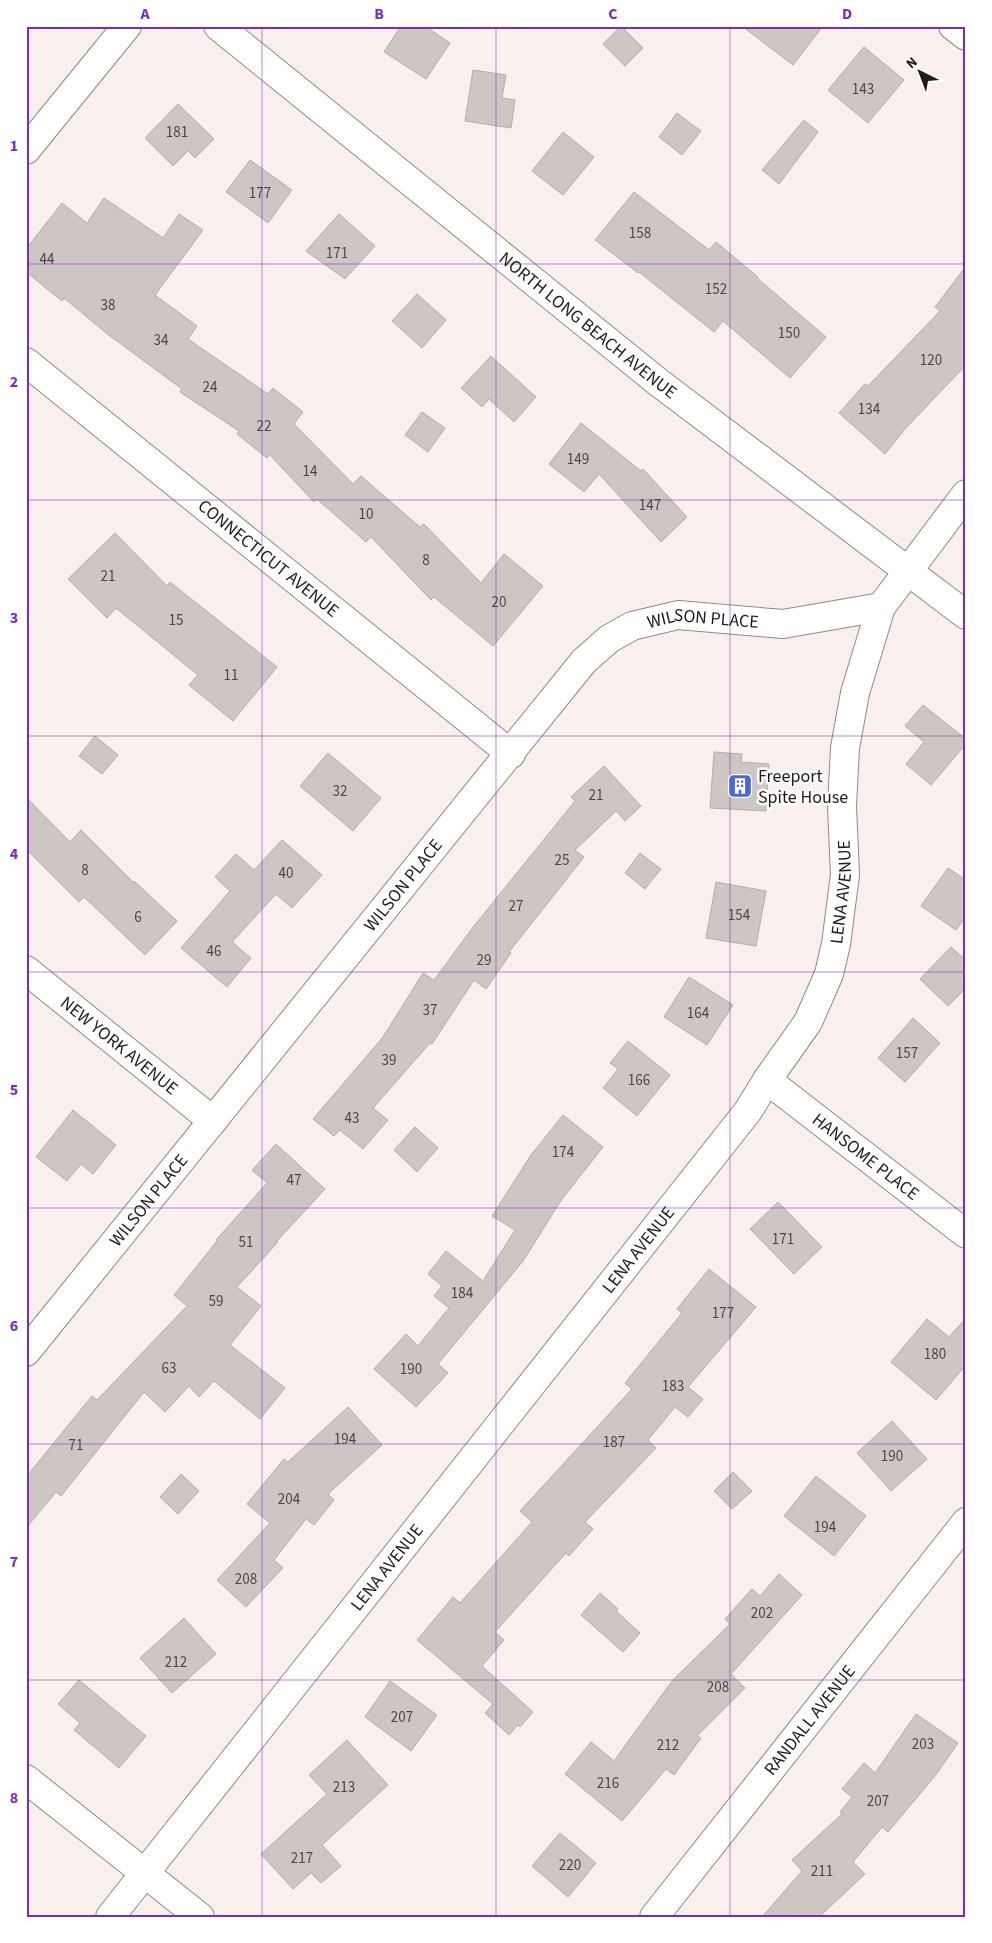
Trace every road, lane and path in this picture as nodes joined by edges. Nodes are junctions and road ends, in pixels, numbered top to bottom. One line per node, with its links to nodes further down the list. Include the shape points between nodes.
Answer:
1 (127, 26): 5 (street)
2 (218, 26): 8 (street, NORTH LONG BEACH AVENUE, via 658,382)
3 (953, 26): 4 (street)
4 (966, 36)
5 (26, 150)
6 (26, 362): 11 (street, CONNECTICUT AVENUE)
7 (966, 494): 8 (street, LENA AVENUE)
8 (907, 571): 9 (street, LENA AVENUE); 10 (street, NORTH LONG BEACH AVENUE)
9 (881, 607): 11 (street, WILSON PLACE, via 783,624 678,615 632,626 608,639 584,661); 13 (street, LENA AVENUE, via 855,693 845,748 842,806 845,875 829,974 808,1022)
10 (966, 615)
11 (511, 754): 14 (street, WILSON PLACE)
12 (26, 970): 14 (street, NEW YORK AVENUE)
13 (767, 1080): 15 (street, HANSOME PLACE); 19 (street, LENA AVENUE, via 748,1112)
14 (213, 1121): 16 (street, WILSON PLACE)
15 (966, 1234)
16 (26, 1352)
17 (966, 1522): 22 (street, RANDALL AVENUE)
18 (26, 1779): 19 (street)
19 (145, 1873): 20 (street, LENA AVENUE); 21 (street)
20 (110, 1917)
21 (200, 1917)
22 (654, 1917)

